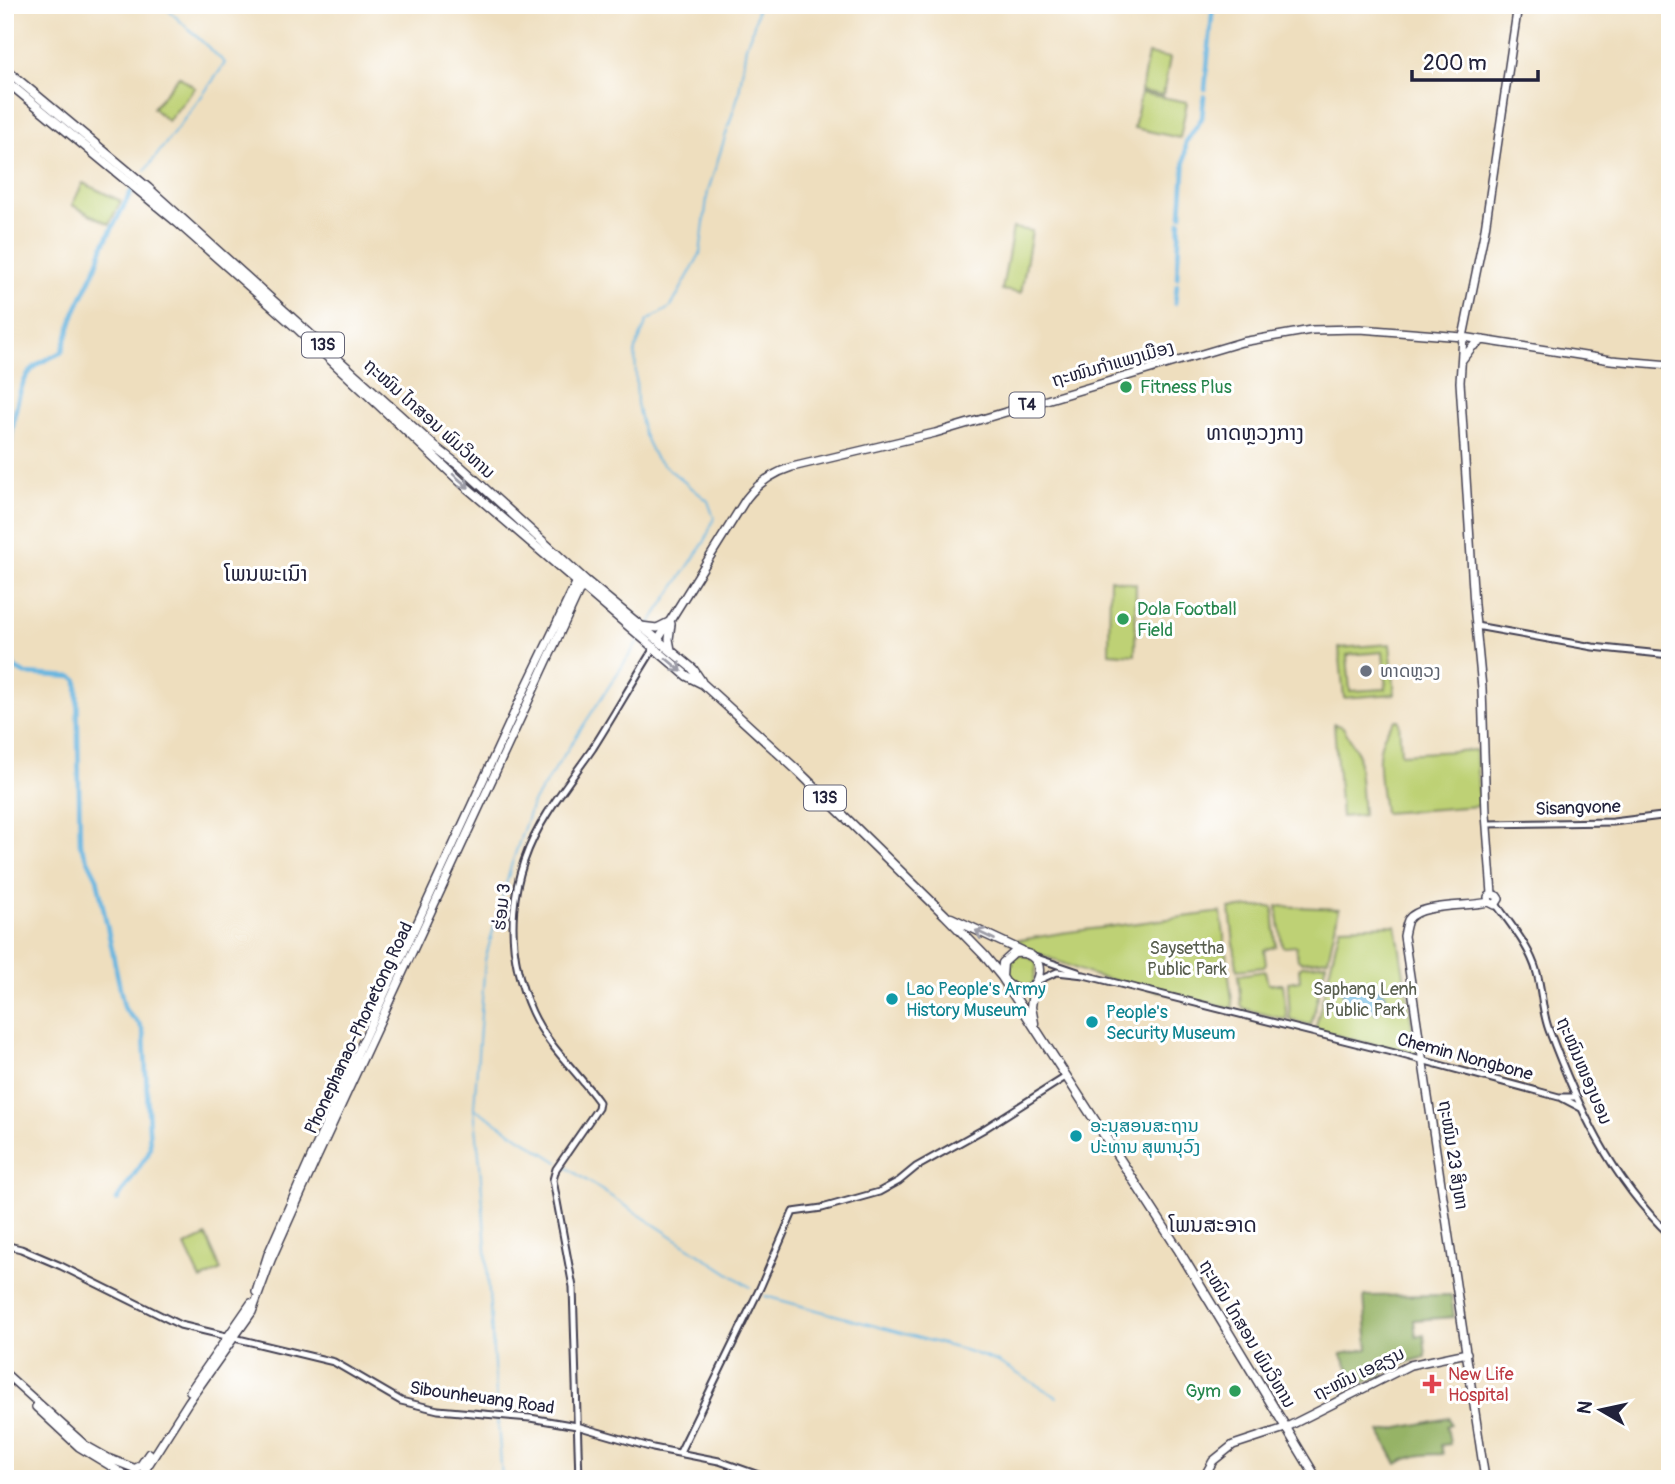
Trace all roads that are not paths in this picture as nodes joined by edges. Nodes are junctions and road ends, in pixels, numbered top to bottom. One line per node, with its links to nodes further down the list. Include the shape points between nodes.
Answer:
1 (1518, 5): 5 (main road, via 1485,229)
2 (5, 69): 4 (highway, ຖະໜົນ ໄກສອນ ພົມວິຫານ / 13S)
3 (5, 80): 4 (highway, ຖະໜົນ ໄກສອນ ພົມວິຫານ / 13S)
4 (54, 114): 9 (highway, ຖະໜົນ ໄກສອນ ພົມວິຫານ / 13S, via 176,212)
5 (1463, 337): 6 (main road, ຖະໜົນກຳແພງເມືອງ / T4); 7 (main road); 10 (main road, ຖະໜົນກຳແພງເມືອງ / T4, via 1343,329 1242,342 935,433 786,469 752,491)
6 (1483, 340): 7 (main road); 8 (main road, ຖະໜົນກຳແພງເມືອງ / T4)
7 (1461, 360): 12 (main road)
8 (1670, 365)
9 (580, 581): 11 (highway, ຖະໜົນ ໄກສອນ ພົມວິຫານ / 13S); 33 (main road, Phonephanao-Phonetong Road, via 421,923 271,1260 258,1300)
10 (672, 620): 13 (main road, ຖະໜົນກຳແພງເມືອງ / T4); 13 (main road); 14 (main road)
11 (637, 626): 13 (highway, ຖະໜົນ ໄກສອນ ພົມວິຫານ / 13S); 13 (main road)
12 (1476, 626): 15 (street, via 1592,648); 18 (main road)
13 (654, 639): 14 (highway, ຖະໜົນ ໄກສອນ ພົມວິຫານ / 13S); 16 (highway, ຖະໜົນ ໄກສອນ ພົມວິຫານ / 13S, one-way to 16, via 687,676); 38 (street, ຮ່ອມ 3, via 619,708 529,848 512,911 512,939 528,1001 540,1027 599,1102 553,1180 573,1287)
14 (671, 650): 16 (highway, ຖະໜົນ ໄກສອນ ພົມວິຫານ / 13S, via 693,668)
15 (1670, 655)
16 (703, 684): 20 (highway, ຖະໜົນ ໄກສອນ ພົມວິຫານ / 13S)
17 (1670, 815): 18 (street, Sisangvone, via 1614,822)
18 (1487, 824): 19 (main road)
19 (1492, 900): 26 (main road, ຖະໜົນ 23 ສິງຫາ, via 1426,909 1409,918 1404,936); 28 (street, ຖະໜົນໜອງບອນ, via 1535,965 1546,1021)
20 (946, 915): 21 (highway, ຖະໜົນ ໄກສອນ ພົມວິຫານ / 13S, one-way to 20); 23 (highway, ຖະໜົນ ໄກສອນ ພົມວິຫານ / 13S)
21 (1028, 954): 22 (street); 23 (highway, via 1007,957); 24 (highway, 13S, via 1039,967)
22 (1084, 975): 24 (street, via 1057,972); 26 (street, Chemin Nongbone)
23 (1004, 980): 24 (highway, via 1018,989); 25 (highway, ຖະໜົນ ໄກສອນ ພົມວິຫານ / 13S)
24 (1036, 983): 25 (highway, ຖະໜົນ ໄກສອນ ພົມວິຫານ / 13S, via 1031,1007)
25 (1035, 1029): 27 (highway, ຖະໜົນ ໄກສອນ ພົມວິຫານ / 13S); 39 (highway, ຖະໜົນ ໄກສອນ ພົມວິຫານ / 13S, via 1178,1249)
26 (1422, 1060): 29 (street, Chemin Nongbone); 34 (main road, ຖະໜົນ 23 ສິງຫາ)
27 (1064, 1078): 39 (highway, ຖະໜົນ ໄກສອນ ພົມວິຫານ / 13S); 40 (street, via 880,1192 793,1212)
28 (1574, 1093): 29 (street, Chemin Nongbone); 30 (street, ຖະໜົນໜອງບອນ)
29 (1556, 1096): 30 (street)
30 (1581, 1108): 31 (street, ຖະໜົນໜອງບອນ, via 1628,1191)
31 (1670, 1235)
32 (5, 1245): 33 (street, Sibounheuang Road, via 64,1268 180,1325)
33 (231, 1338): 37 (main road, Phonephanao-Phonetong Road); 38 (street, Sibounheuang Road, via 334,1362 401,1401 438,1410)
34 (1467, 1353): 39 (main road, ຖະໜົນ ເອຊຽນ, via 1410,1365); 50 (main road, ຖະໜົນ 23 ສິງຫາ)
35 (5, 1373): 41 (main road)
36 (5, 1379): 41 (main road, via 73,1443)
37 (187, 1400): 42 (main road, Phonephanao-Phonetong Road); 44 (main road, Phonephanao-Phonetong Road)
38 (577, 1426): 40 (street, Sibounheuang Road); 45 (street)
39 (1283, 1429): 47 (main road, ຖະໜົນ ເອຊຽນ, via 1223,1451); 48 (highway, ຖະໜົນ ໄກສອນ ພົມວິຫານ / 13S); 49 (highway, ຖະໜົນ ໄກສອນ ພົມວິຫານ / 13S)
40 (680, 1452): 46 (street, Sibounheuang Road)
41 (108, 1461): 42 (main road); 43 (main road)
42 (133, 1469): 43 (main road, Phonephanao-Phonetong Road); 44 (main road, via 139,1471)
43 (127, 1478)
44 (140, 1478)
45 (579, 1479)
46 (770, 1479)
47 (1203, 1479)
48 (1311, 1479)
49 (1317, 1479)
50 (1485, 1479)

